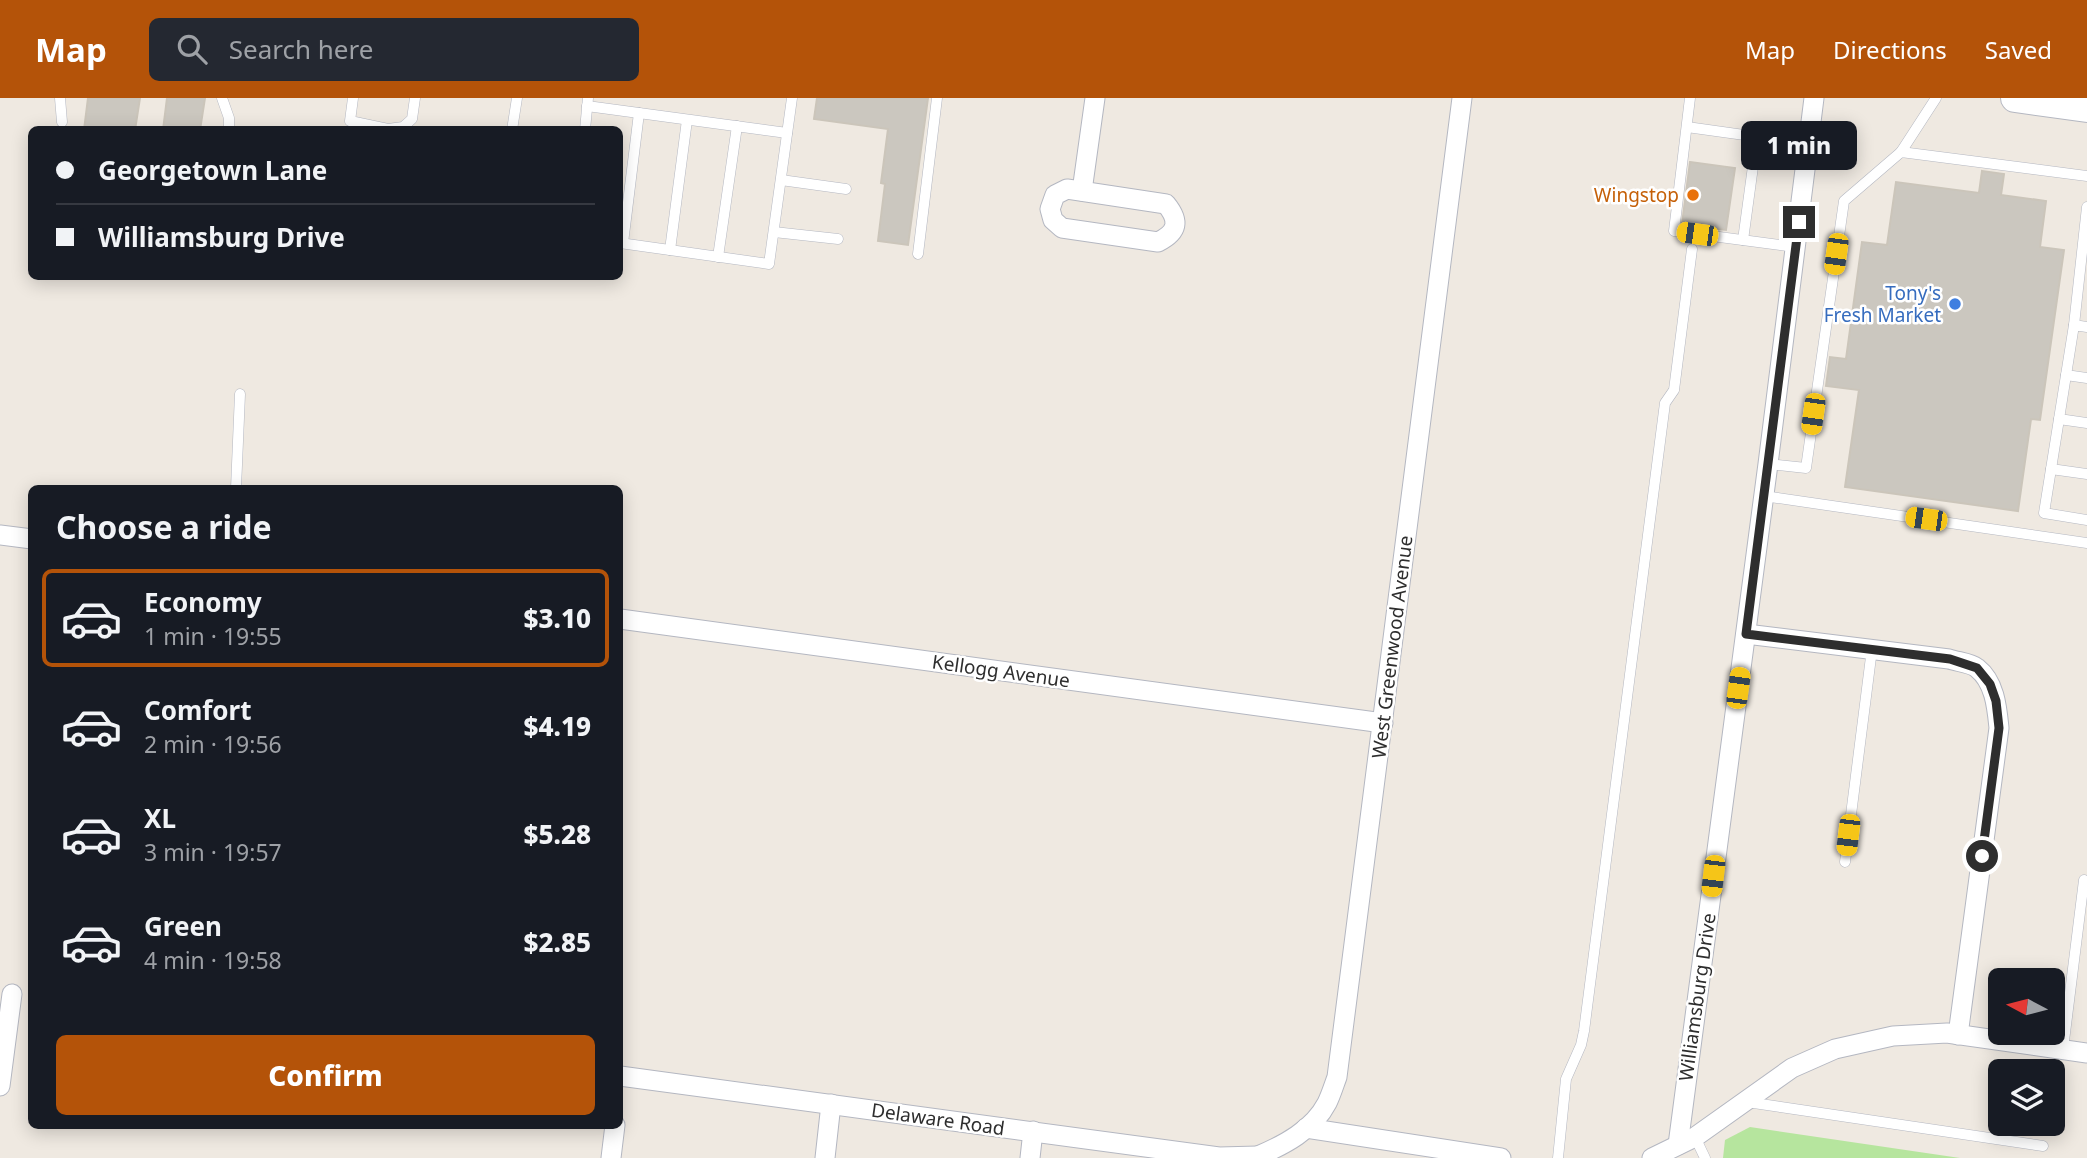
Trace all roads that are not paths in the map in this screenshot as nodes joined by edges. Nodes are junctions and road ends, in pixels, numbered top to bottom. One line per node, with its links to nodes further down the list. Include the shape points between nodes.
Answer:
1 (60, 98): 18 (lane)
2 (222, 98): 19 (lane)
3 (353, 98): 20 (lane, via 350,121)
4 (415, 98): 21 (lane, via 412,119)
5 (517, 98): 22 (lane)
6 (792, 98): 26 (lane)
7 (937, 98): 44 (lane)
8 (1095, 98): 33 (street)
9 (1462, 98): 66 (street, West Greenwood Avenue)
10 (1690, 98): 25 (lane)
11 (1814, 98): 28 (street, Williamsburg Drive)
12 (1936, 98): 29 (lane)
13 (2015, 98): 15 (main road)
14 (587, 102): 16 (lane); 23 (lane)
15 (2087, 108)
16 (639, 113): 17 (lane); 35 (lane)
17 (687, 120): 24 (lane); 43 (lane)
18 (62, 122)
19 (229, 126)
20 (374, 126)
21 (404, 126)
22 (513, 126)
23 (586, 126)
24 (737, 126): 26 (lane); 45 (lane)
25 (1687, 127): 27 (lane); 39 (lane, via 1674,231)
26 (788, 133): 31 (lane)
27 (1757, 137): 28 (lane); 39 (lane)
28 (1808, 144): 41 (street, Williamsburg Drive)
29 (1901, 152): 30 (lane); 54 (lane, via 1844,201 1806,468)
30 (2087, 176)
31 (781, 180): 32 (lane); 36 (lane)
32 (846, 189)
33 (1082, 191): 33 (street, via 1166,204 1175,225 1169,236 1158,242 1062,228 1050,209 1055,195 1067,189)
34 (2087, 207): 37 (lane)
35 (623, 229)
36 (774, 232): 38 (lane); 45 (lane, via 768,264)
37 (2085, 235): 46 (lane)
38 (838, 240)
39 (1743, 240): 41 (lane)
40 (623, 243): 43 (lane)
41 (1796, 247): 54 (street, Williamsburg Drive)
42 (1692, 249): 87 (lane, via 1674,390 1665,403 1584,1031 1566,1079)
43 (670, 250): 45 (lane)
44 (918, 254)
45 (718, 257)
46 (2083, 280): 47 (lane)
47 (2074, 325): 48 (lane); 49 (lane)
48 (2087, 327)
49 (2066, 375): 50 (lane); 52 (lane)
50 (2087, 378)
51 (240, 394): 57 (lane)
52 (2059, 419): 53 (lane); 55 (lane)
53 (2087, 423)
54 (1768, 464): 58 (street, Williamsburg Drive)
55 (2051, 469): 56 (lane); 59 (lane, via 2044,513)
56 (2087, 474)
57 (236, 485)
58 (1764, 496): 62 (lane); 64 (street, Williamsburg Drive)
59 (2087, 520)
60 (0, 535): 61 (street)
61 (28, 538)
62 (2087, 543)
63 (623, 619): 66 (street, Kellogg Avenue)
64 (1746, 634): 65 (street); 80 (street, Williamsburg Drive)
65 (1872, 649): 67 (lane); 70 (street, via 1950,659 1977,668 1996,701 1999,728)
66 (1383, 723): 77 (street, West Greenwood Avenue, via 1337,1077 1326,1105)
67 (1844, 862)
68 (2084, 880): 71 (lane)
69 (14, 994): 74 (street)
70 (1958, 1035): 71 (street); 75 (street, via 1893,1036 1835,1049 1792,1068)
71 (2063, 1049): 72 (street)
72 (2087, 1053)
73 (623, 1079): 76 (street, Delaware Road)
74 (0, 1086)
75 (1746, 1102): 80 (street); 81 (lane)
76 (831, 1104): 79 (street, Delaware Road); 84 (street)
77 (1306, 1128): 82 (street, West Greenwood Avenue, via 1285,1145); 86 (street)
78 (615, 1129): 83 (street)
79 (1033, 1131): 82 (street, Delaware Road, via 1219,1157); 85 (street)
80 (1686, 1141): 88 (street); 89 (lane)
81 (2043, 1146)
82 (1257, 1157)
83 (611, 1158)
84 (825, 1158)
85 (1030, 1158)
86 (1501, 1158)
87 (1558, 1158)
88 (1652, 1158)
89 (1705, 1158)

